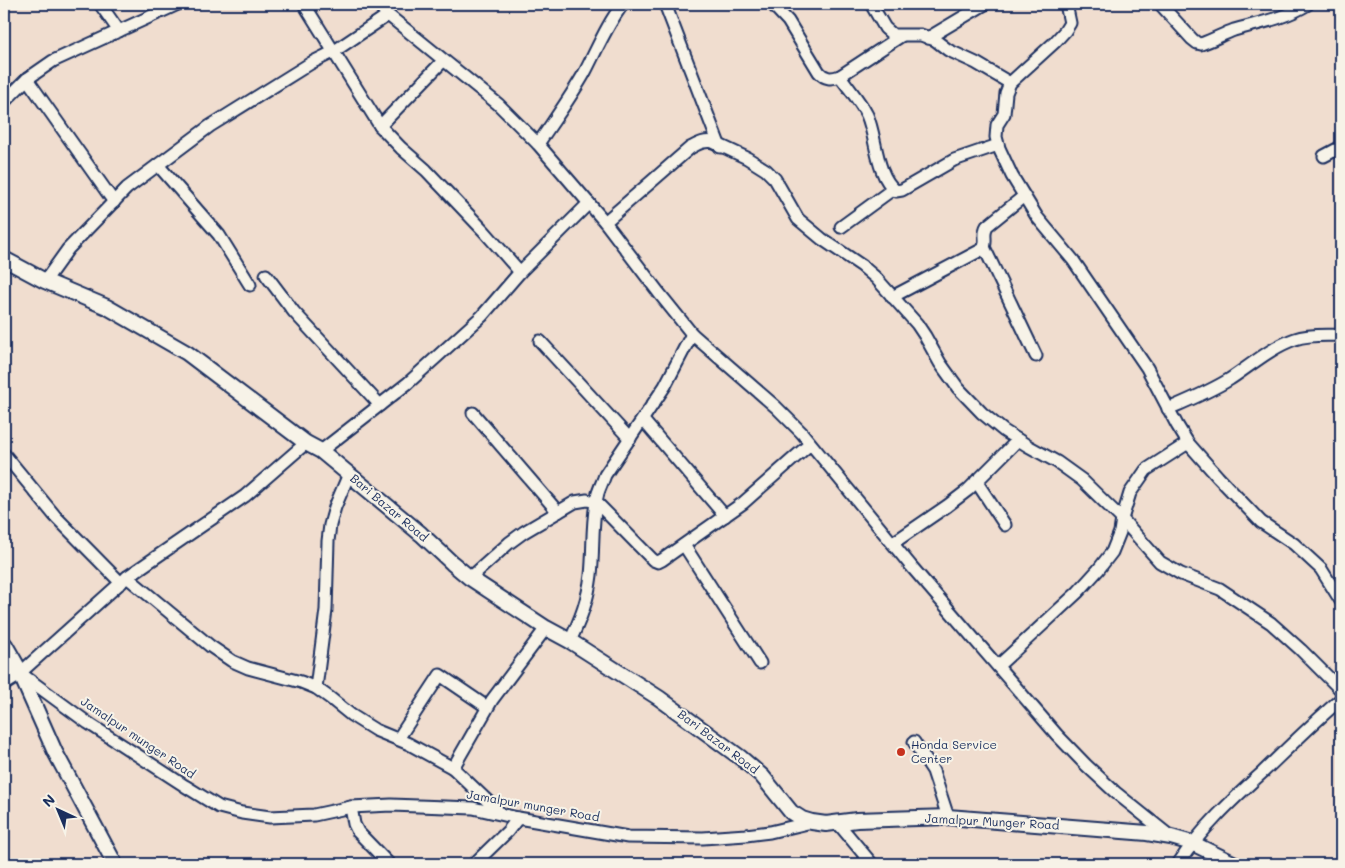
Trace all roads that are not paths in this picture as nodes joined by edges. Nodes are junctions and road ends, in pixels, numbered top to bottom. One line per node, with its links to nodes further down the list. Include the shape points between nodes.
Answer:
1 (100, 4): 14 (street)
2 (178, 4): 14 (street)
3 (304, 4): 17 (street)
4 (378, 4): 13 (street)
5 (623, 4): 24 (street, via 564,107)
6 (665, 4): 26 (street)
7 (772, 4): 19 (street, via 788,21 823,76 830,79)
8 (871, 4): 15 (street, via 889,32)
9 (985, 4): 16 (street)
10 (1066, 4): 21 (street, via 1070,23 1066,31)
11 (1160, 4): 12 (street, via 1201,44)
12 (1308, 4)
13 (388, 15): 17 (street); 18 (street)
14 (119, 31): 20 (street, via 53,62)
15 (901, 36): 16 (street); 19 (street)
16 (928, 38): 21 (street)
17 (333, 52): 23 (street); 29 (street, via 210,126)
18 (443, 61): 23 (street); 24 (street, via 498,104)
19 (840, 76): 30 (street, via 866,114 883,172)
20 (27, 79): 22 (street); 32 (street)
21 (1010, 83): 25 (street, via 1004,114 998,125)
22 (4, 102)
23 (380, 126): 38 (street, via 426,170)
24 (538, 144): 33 (street)
25 (998, 145): 30 (street, via 954,160 899,191); 31 (street)
26 (720, 146): 34 (street, via 707,141 690,148); 42 (street, via 766,170 775,179 798,219 862,266)
27 (1341, 146): 28 (street)
28 (1324, 156)
29 (158, 164): 32 (street); 41 (street, via 218,235)
30 (893, 188): 35 (street)
31 (1024, 196): 36 (street, via 987,226); 48 (street, via 1073,260 1147,368)
32 (114, 202): 40 (street, via 68,249)
33 (589, 203): 34 (street); 38 (street)
34 (605, 222): 43 (street)
35 (841, 227)
36 (984, 247): 42 (street); 46 (street)
37 (4, 259): 40 (street, Bari Bazar Road)
38 (520, 272): 47 (street, via 482,316)
39 (266, 275): 47 (street, via 294,312)
40 (45, 281): 53 (street, Bari Bazar Road, via 107,307 187,353)
41 (250, 285)
42 (892, 297): 52 (street, via 917,324 958,388 982,414)
43 (692, 334): 50 (street); 55 (street, via 776,407)
44 (1341, 335): 48 (street, via 1295,339 1212,389)
45 (540, 341): 51 (street)
46 (1036, 356)
47 (380, 405): 56 (street)
48 (1168, 409): 54 (street)
49 (473, 413): 61 (street)
50 (643, 420): 51 (street); 62 (street)
51 (630, 439): 60 (street, via 605,476)
52 (1018, 440): 59 (street); 63 (street, via 1082,480)
53 (306, 443): 56 (street, Bari Bazar Road); 68 (street, via 245,496)
54 (1188, 443): 63 (street, via 1146,470 1130,493); 69 (street, via 1261,522 1294,544 1321,569)
55 (810, 444): 62 (street); 65 (street)
56 (321, 451): 58 (street, Bari Bazar Road)
57 (4, 454): 68 (street, via 55,516)
58 (349, 474): 67 (street, Bari Bazar Road); 77 (street, via 330,525 326,610)
59 (976, 481): 64 (street); 65 (street, via 947,506)
60 (596, 502): 61 (street, via 580,500); 66 (street, via 655,562); 71 (street, via 587,597)
61 (558, 512): 67 (street, via 509,543)
62 (725, 516): 66 (street)
63 (1122, 519): 74 (street, via 1112,552 1098,570); 78 (street, via 1160,562 1181,574 1220,588 1271,623)
64 (1005, 525)
65 (893, 543): 74 (street)
66 (684, 545): 73 (street)
67 (470, 578): 70 (street, Bari Bazar Road)
68 (124, 580): 75 (street); 77 (street, via 232,661)
69 (1341, 601)
70 (546, 628): 71 (street, Bari Bazar Road); 80 (street)
71 (570, 641): 84 (street, Bari Bazar Road, via 689,719)
72 (4, 645): 75 (main road)
73 (760, 663)
74 (998, 666): 91 (street, via 1086,765)
75 (20, 673): 76 (street); 85 (street, Jamalpur munger Road, via 96,728 219,807 270,817 314,815); 93 (street, via 55,752)
76 (4, 683)
77 (316, 688): 81 (street, via 375,730)
78 (1341, 690)
79 (1341, 699): 92 (street)
80 (487, 707): 81 (street, via 440,675); 83 (street)
81 (398, 739): 83 (street)
82 (914, 742): 87 (street, via 933,771)
83 (453, 768): 86 (street)
84 (762, 776): 89 (street, Jamalpur Munger Road, via 791,812)
85 (351, 807): 86 (street, Jamalpur munger Road, via 439,806); 94 (street, via 358,832)
86 (500, 813): 88 (street, Jamalpur munger Road)
87 (948, 817): 90 (street, Jamalpur Munger Road); 91 (street, Jamalpur Munger Road)
88 (518, 818): 89 (street, Jamalpur munger Road, via 628,838 746,835); 95 (street)
89 (812, 822): 90 (street, Jamalpur Munger Road)
90 (837, 822): 96 (street)
91 (1171, 837): 92 (street, Jamalpur Munger Road)
92 (1192, 843): 97 (street); 98 (street, Jamalpur Munger Road)
93 (115, 864)
94 (389, 864)
95 (474, 864)
96 (872, 864)
97 (1178, 864)
98 (1235, 864)

